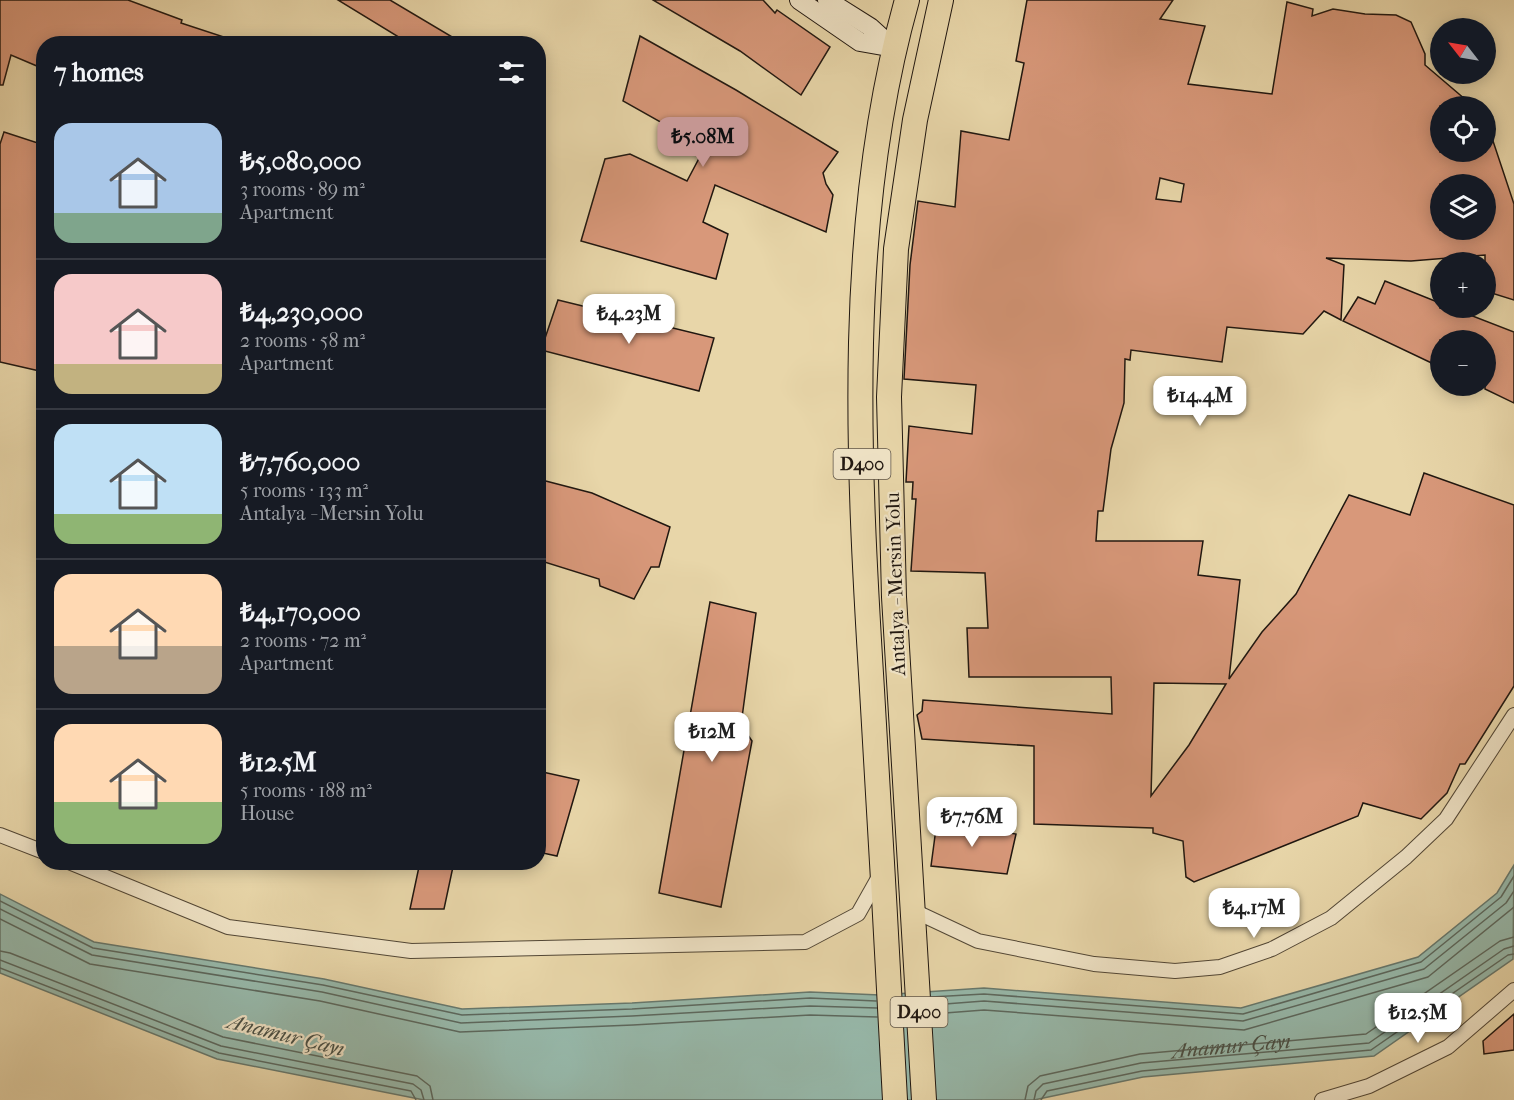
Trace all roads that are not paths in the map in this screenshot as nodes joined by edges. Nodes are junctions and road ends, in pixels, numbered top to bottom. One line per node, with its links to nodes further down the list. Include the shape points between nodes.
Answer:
1 (799, 0): 5 (street, via 860,42)
2 (827, 0): 5 (street, via 870,27)
3 (907, 0): 5 (highway, Antalya - Mersin Yolu / D400)
4 (941, 0): 6 (highway, Antalya - Mersin Yolu / D400)
5 (894, 48): 6 (highway); 11 (highway, Antalya - Mersin Yolu / D400, via 867,243 860,394 866,595)
6 (927, 55): 12 (highway, Antalya - Mersin Yolu / D400, via 896,249 889,397 894,597)
7 (1514, 715): 12 (street, via 1446,819 1331,918 1272,950 1220,967 1176,972 1094,964 978,941)
8 (0, 835): 9 (street)
9 (36, 849)
10 (89, 870): 11 (street, via 228,927 411,951 805,942 858,914)
11 (883, 871): 14 (highway, Antalya - Mersin Yolu / D400)
12 (913, 917): 15 (highway, Antalya - Mersin Yolu / D400)
13 (1514, 990): 16 (street, via 1448,1047 1369,1086)
14 (896, 1100)
15 (924, 1100)
16 (1322, 1100)

